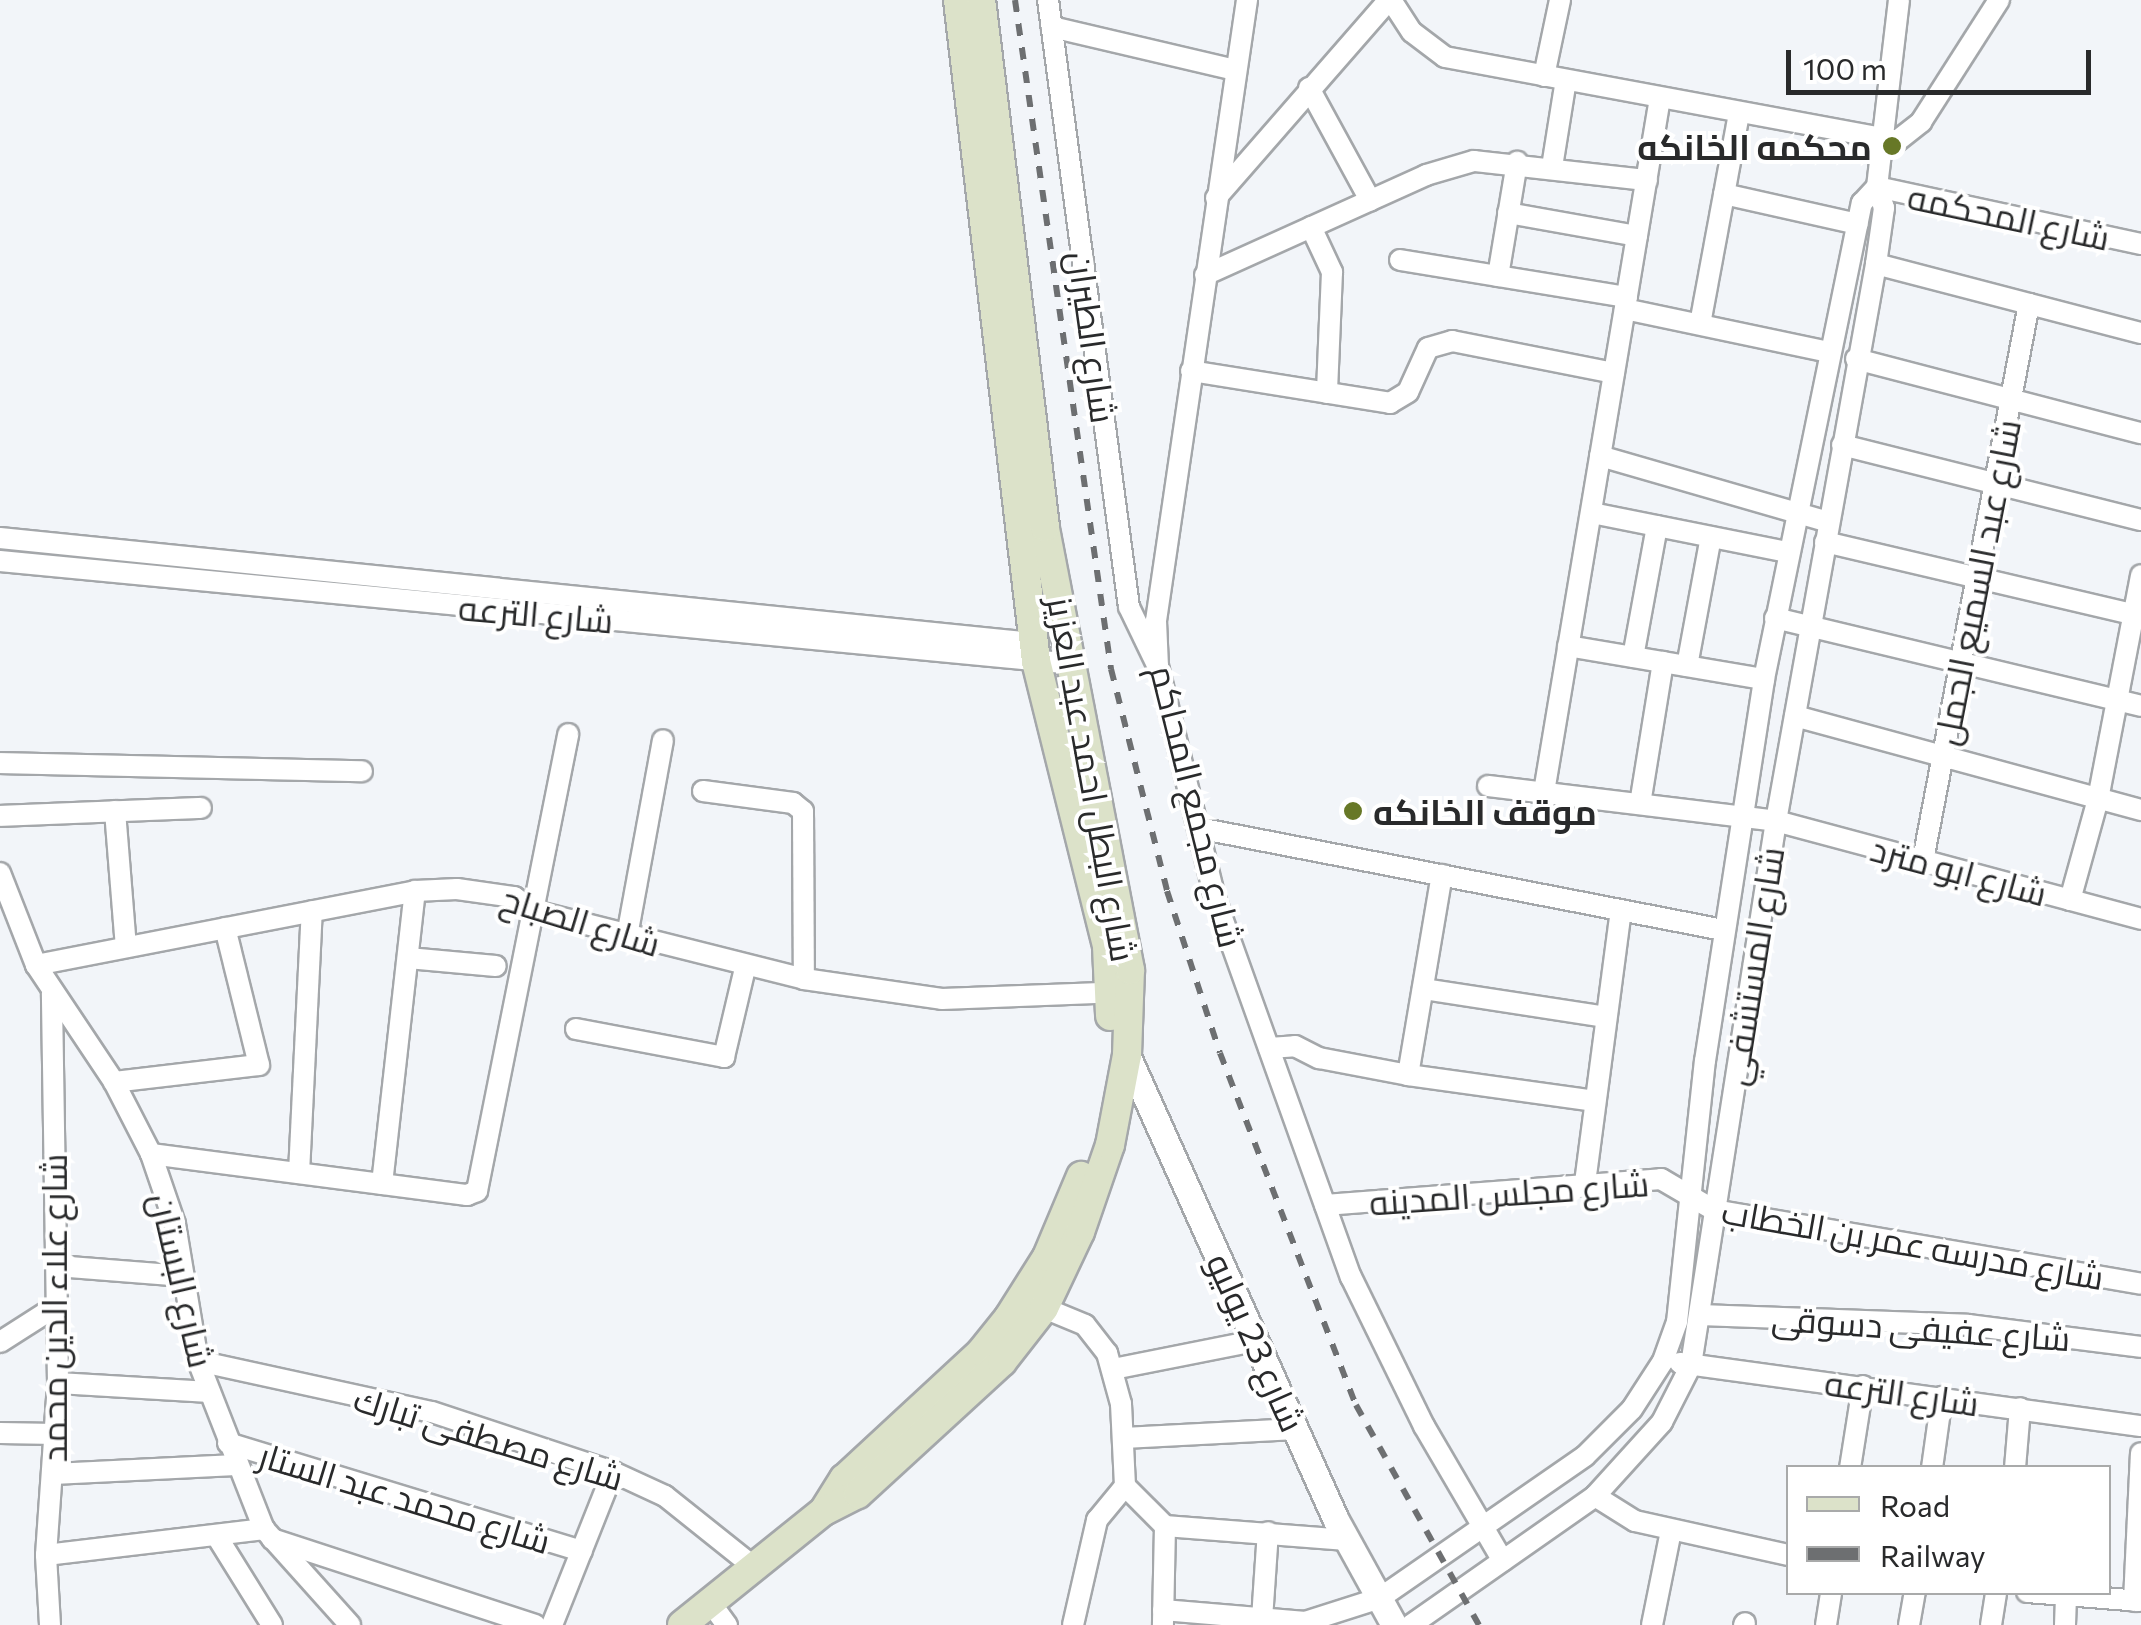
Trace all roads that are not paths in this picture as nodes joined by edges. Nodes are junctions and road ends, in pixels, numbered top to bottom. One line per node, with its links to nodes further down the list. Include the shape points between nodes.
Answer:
1 (958, 0): 61 (main road, شارع البطل احمد عبد العزيز)
2 (981, 0): 65 (main road, شارع البطل احمد عبد العزيز, via 1045,528)
3 (1048, 0): 9 (street, شارع الطيران)
4 (1247, 0): 10 (street, شارع مجمع المحاكم)
5 (1390, 0): 11 (street, via 1412,32 1444,57); 12 (street)
6 (1560, 0): 11 (street)
7 (1899, 0): 15 (street, شارع المستشفي)
8 (1999, 0): 15 (street, via 1915,131)
9 (1052, 26): 10 (street); 66 (street, شارع الطيران, via 1130,607)
10 (1235, 70): 21 (street, شارع مجمع المحاكم)
11 (1555, 78): 13 (street); 17 (street)
12 (1309, 88): 21 (street); 22 (street)
13 (1660, 98): 14 (street); 18 (street)
14 (1739, 113): 15 (street); 20 (street)
15 (1883, 138): 19 (street, شارع المستشفي)
16 (1517, 162): 17 (street); 22 (street, via 1450,166); 23 (street)
17 (1552, 167): 18 (street)
18 (1647, 180): 26 (street)
19 (1877, 187): 24 (street, شارع المستشفي, via 1862,203); 27 (street, شارع المحكمه); 29 (street, شارع المستشفي, via 1884,208)
20 (1724, 194): 24 (street); 34 (street)
21 (1215, 199): 30 (street, شارع مجمع المحاكم)
22 (1370, 200): 25 (street)
23 (1508, 214): 26 (street); 31 (street)
24 (1858, 224): 36 (street, شارع المستشفي)
25 (1311, 227): 30 (street); 40 (street, via 1332,280)
26 (1637, 236): 32 (street)
27 (2141, 244)
28 (1400, 260): 31 (street)
29 (1876, 264): 33 (street); 37 (street, شارع المستشفي)
30 (1205, 275): 38 (street, شارع مجمع المحاكم)
31 (1498, 276): 32 (street)
32 (1626, 303): 34 (street); 39 (street)
33 (2029, 304): 35 (street); 41 (street, شارع عبد السميع الجمل)
34 (1700, 324): 36 (street)
35 (2141, 333)
36 (1830, 352): 46 (street, شارع المستشفي)
37 (1856, 359): 41 (street); 43 (street, شارع المستشفي)
38 (1192, 371): 40 (street); 66 (street, شارع مجمع المحاكم, via 1156,620)
39 (1614, 373): 40 (street, via 1443,341 1422,356 1408,392 1397,401); 44 (street)
40 (1326, 393)
41 (2011, 399): 42 (street); 45 (street, شارع عبد السميع الجمل)
42 (2141, 433)
43 (1842, 445): 45 (street); 50 (street, شارع المستشفي)
44 (1600, 456): 46 (street); 47 (street)
45 (1995, 483): 48 (street); 56 (street, شارع عبد السميع الجمل)
46 (1796, 512): 50 (street); 53 (street, شارع المستشفي)
47 (1592, 513): 49 (street); 60 (street)
48 (2141, 520)
49 (1657, 526): 51 (street); 62 (street)
50 (1827, 532): 56 (street); 59 (street, شارع المستشفي)
51 (1711, 537): 53 (street); 67 (street)
52 (0, 538): 61 (street, شارع الترعه)
53 (1787, 552): 58 (street, شارع المستشفي)
54 (0, 562): 61 (street, شارع الترعه)
55 (2141, 576): 57 (street)
56 (1977, 577): 57 (street); 64 (street, شارع عبد السميع الجمل)
57 (2137, 615): 69 (street)
58 (1775, 618): 59 (street); 68 (street, شارع المستشفي)
59 (1809, 625): 64 (street); 71 (street, شارع المستشفي)
60 (1568, 646): 62 (street); 79 (street)
61 (1034, 652): 65 (street, شارع الترعه); 109 (main road, شارع البطل احمد عبد العزيز)
62 (1632, 657): 63 (street)
63 (1664, 662): 67 (street); 81 (street)
64 (1961, 663): 69 (street); 74 (street, شارع عبد السميع الجمل)
65 (1073, 664): 109 (main road, شارع البطل احمد عبد العزيز, via 1118,886)
66 (1158, 666): 88 (street, شارع مجمع المحاكم)
67 (1688, 666): 68 (street)
68 (1764, 679): 86 (street, شارع المستشفي)
69 (2118, 701): 70 (street); 80 (street)
70 (2141, 706)
71 (1796, 716): 74 (street); 87 (street, شارع المستشفي)
72 (568, 734): 96 (street)
73 (662, 740): 100 (street)
74 (1943, 756): 80 (street); 89 (street, شارع عبد السميع الجمل)
75 (0, 763): 76 (street)
76 (362, 771)
77 (1488, 786): 79 (street, شارع ابو مترد)
78 (703, 790): 106 (street, via 792,803 804,812)
79 (1544, 792): 81 (street, شارع ابو مترد)
80 (2098, 799): 83 (street); 93 (street)
81 (1640, 804): 86 (street, شارع ابو مترد)
82 (200, 808): 84 (street)
83 (2141, 810)
84 (115, 811): 85 (street); 101 (street)
85 (0, 816)
86 (1740, 816): 87 (street, شارع ابو مترد); 99 (street, شارع المستشفي)
87 (1776, 820): 89 (street, شارع ابو مترد); 123 (street, شارع المستشفي)
88 (1198, 828): 91 (street); 112 (street, شارع مجمع المحاكم)
89 (1924, 860): 93 (street, شارع ابو مترد)
90 (0, 873): 103 (street, شارع البستان)
91 (1442, 875): 94 (street); 107 (street)
92 (415, 892): 95 (street, شارع الصباح); 96 (street, شارع الصباح, via 486,892 514,897); 102 (street)
93 (2070, 900): 97 (street, شارع ابو مترد)
94 (1621, 910): 99 (street); 110 (street)
95 (312, 911): 98 (street, شارع الصباح); 118 (street)
96 (534, 911): 100 (street, شارع الصباح); 120 (street, via 477,1190 467,1195)
97 (2141, 919)
98 (225, 928): 101 (street, شارع الصباح); 115 (street, via 259,1065)
99 (1723, 930): 121 (street, شارع المستشفي)
100 (627, 936): 105 (street, شارع الصباح)
101 (126, 948): 103 (street, شارع الصباح)
102 (408, 958): 104 (street); 120 (street)
103 (36, 965): 108 (street, شارع البستان)
104 (496, 966)
105 (746, 968): 106 (street, شارع الصباح); 111 (street, via 724,1057)
106 (804, 979): 109 (street, شارع الصباح, via 942,999)
107 (1423, 988): 110 (street); 114 (street)
108 (52, 990): 115 (street, شارع البستان); 124 (street, شارع علاء الدين محمد)
109 (1120, 992): 113 (main road, شارع البطل احمد عبد العزيز); 157 (main road, شارع البطل احمد عبد العزيز, via 1099,1116 1048,1257 981,1352 844,1479)
110 (1606, 1017): 116 (street)
111 (576, 1030)
112 (1268, 1048): 114 (street, via 1295,1046 1319,1058); 122 (street, شارع مجمع المحاكم)
113 (1127, 1055): 128 (main road, شارع البطل احمد عبد العزيز, via 1110,1145); 130 (street, شارع 23 يوليو)
114 (1408, 1075): 116 (street)
115 (114, 1082): 117 (street, شارع البستان)
116 (1594, 1101): 119 (street)
117 (151, 1154): 118 (street); 125 (street, شارع البستان)
118 (299, 1173): 120 (street)
119 (1584, 1183): 121 (street, شارع مجلس المدينه, via 1661,1179); 122 (street, شارع مجلس المدينه)
120 (382, 1184)
121 (1690, 1194): 123 (street, شارع مدرسه عمر بن الخطاب); 134 (street, شارع المستشفي, via 1676,1322)
122 (1325, 1206): 158 (street, شارع مجمع المحاكم, via 1385,1348)
123 (1714, 1210): 126 (street, شارع مدرسه عمر بن الخطاب); 129 (street, شارع المستشفي)
124 (57, 1266): 125 (street); 127 (street, شارع علاء الدين محمد)
125 (184, 1276): 133 (street, شارع البستان)
126 (2141, 1284)
127 (58, 1305): 131 (street); 137 (street, شارع علاء الدين محمد)
128 (1044, 1308): 136 (street, via 1084,1325); 157 (main road, شارع البطل احمد عبد العزيز, via 1002,1362 858,1494)
129 (1700, 1315): 132 (street, شارع عفيفى دسوقى, via 1968,1324); 135 (street, شارع المستشفي)
130 (1255, 1341): 136 (street); 143 (street, شارع 23 يوليو)
131 (0, 1342)
132 (2141, 1346)
133 (198, 1361): 139 (street, شارع البستان); 153 (street, شارع مصطفى تبارك, via 432,1412)
134 (1663, 1361): 135 (street, شارع الترعه); 158 (street, شارع المستشفي, via 1632,1409 1586,1456)
135 (1691, 1365): 138 (street, شارع الترعه); 156 (street, شارع المستشفي, via 1652,1435)
136 (1113, 1369): 146 (street)
137 (58, 1383): 139 (street); 145 (street, شارع علاء الدين محمد)
138 (1863, 1386): 140 (street, شارع الترعه); 150 (street)
139 (210, 1392): 147 (street, شارع البستان)
140 (1942, 1397): 141 (street, شارع الترعه); 151 (street)
141 (2020, 1408): 142 (street, شارع الترعه); 152 (street)
142 (2141, 1426)
143 (1296, 1430): 146 (street); 164 (street, شارع 23 يوليو)
144 (0, 1432): 145 (street)
145 (56, 1434): 154 (street, شارع علاء الدين محمد)
146 (1124, 1438): 155 (street)
147 (228, 1443): 149 (street, شارع البستان); 165 (street, شارع محمد عبد الستار)
148 (2141, 1453): 175 (street)
149 (236, 1465): 154 (street, شارع محمد عبد الستار); 162 (street, شارع البستان)
150 (1850, 1465)
151 (1932, 1465)
152 (2015, 1465)
153 (613, 1472): 165 (street); 169 (street, شارع مصطفى تبارك, via 681,1507)
154 (53, 1474): 166 (street, شارع علاء الدين محمد)
155 (1125, 1486): 159 (street); 185 (street, via 1096,1520)
156 (1594, 1496): 160 (street, via 1607,1509); 168 (street, شارع المستشفي)
157 (824, 1511): 169 (main road, شارع البطل احمد عبد العزيز)
158 (1482, 1524): 168 (street, شارع مجمع المحاكم); 174 (street, شارع المستشفي)
159 (1165, 1526): 161 (street); 177 (street)
160 (1671, 1531): 167 (street); 188 (street)
161 (1268, 1532): 164 (street); 178 (street)
162 (268, 1534): 163 (street); 181 (street, شارع البستان); 182 (street)
163 (216, 1535): 166 (street); 180 (street)
164 (1346, 1540): 174 (street, شارع 23 يوليو)
165 (582, 1551): 183 (street)
166 (46, 1555): 179 (street, شارع علاء الدين محمد)
167 (1786, 1555)
168 (1503, 1560): 187 (street, شارع المستشفي)
169 (754, 1567): 176 (main road, شارع البطل احمد عبد العزيز)
170 (1831, 1595): 189 (street)
171 (1914, 1595): 190 (street)
172 (1996, 1595): 191 (street)
173 (2066, 1595): 175 (street); 192 (street)
174 (1380, 1598): 178 (street, شارع المستشفي, via 1305,1622); 186 (street, شارع 23 يوليو)
175 (2138, 1601)
176 (718, 1614): 184 (main road, شارع البطل احمد عبد العزيز)
177 (1163, 1617): 178 (street, شارع المستشفي)
178 (1262, 1619)
179 (50, 1625)
180 (272, 1625)
181 (350, 1625)
182 (536, 1625)
183 (552, 1625)
184 (682, 1625)
185 (1072, 1625)
186 (1394, 1625)
187 (1411, 1625)
188 (1652, 1625)
189 (1826, 1625)
190 (1909, 1625)
191 (1991, 1625)
192 (2065, 1625)

